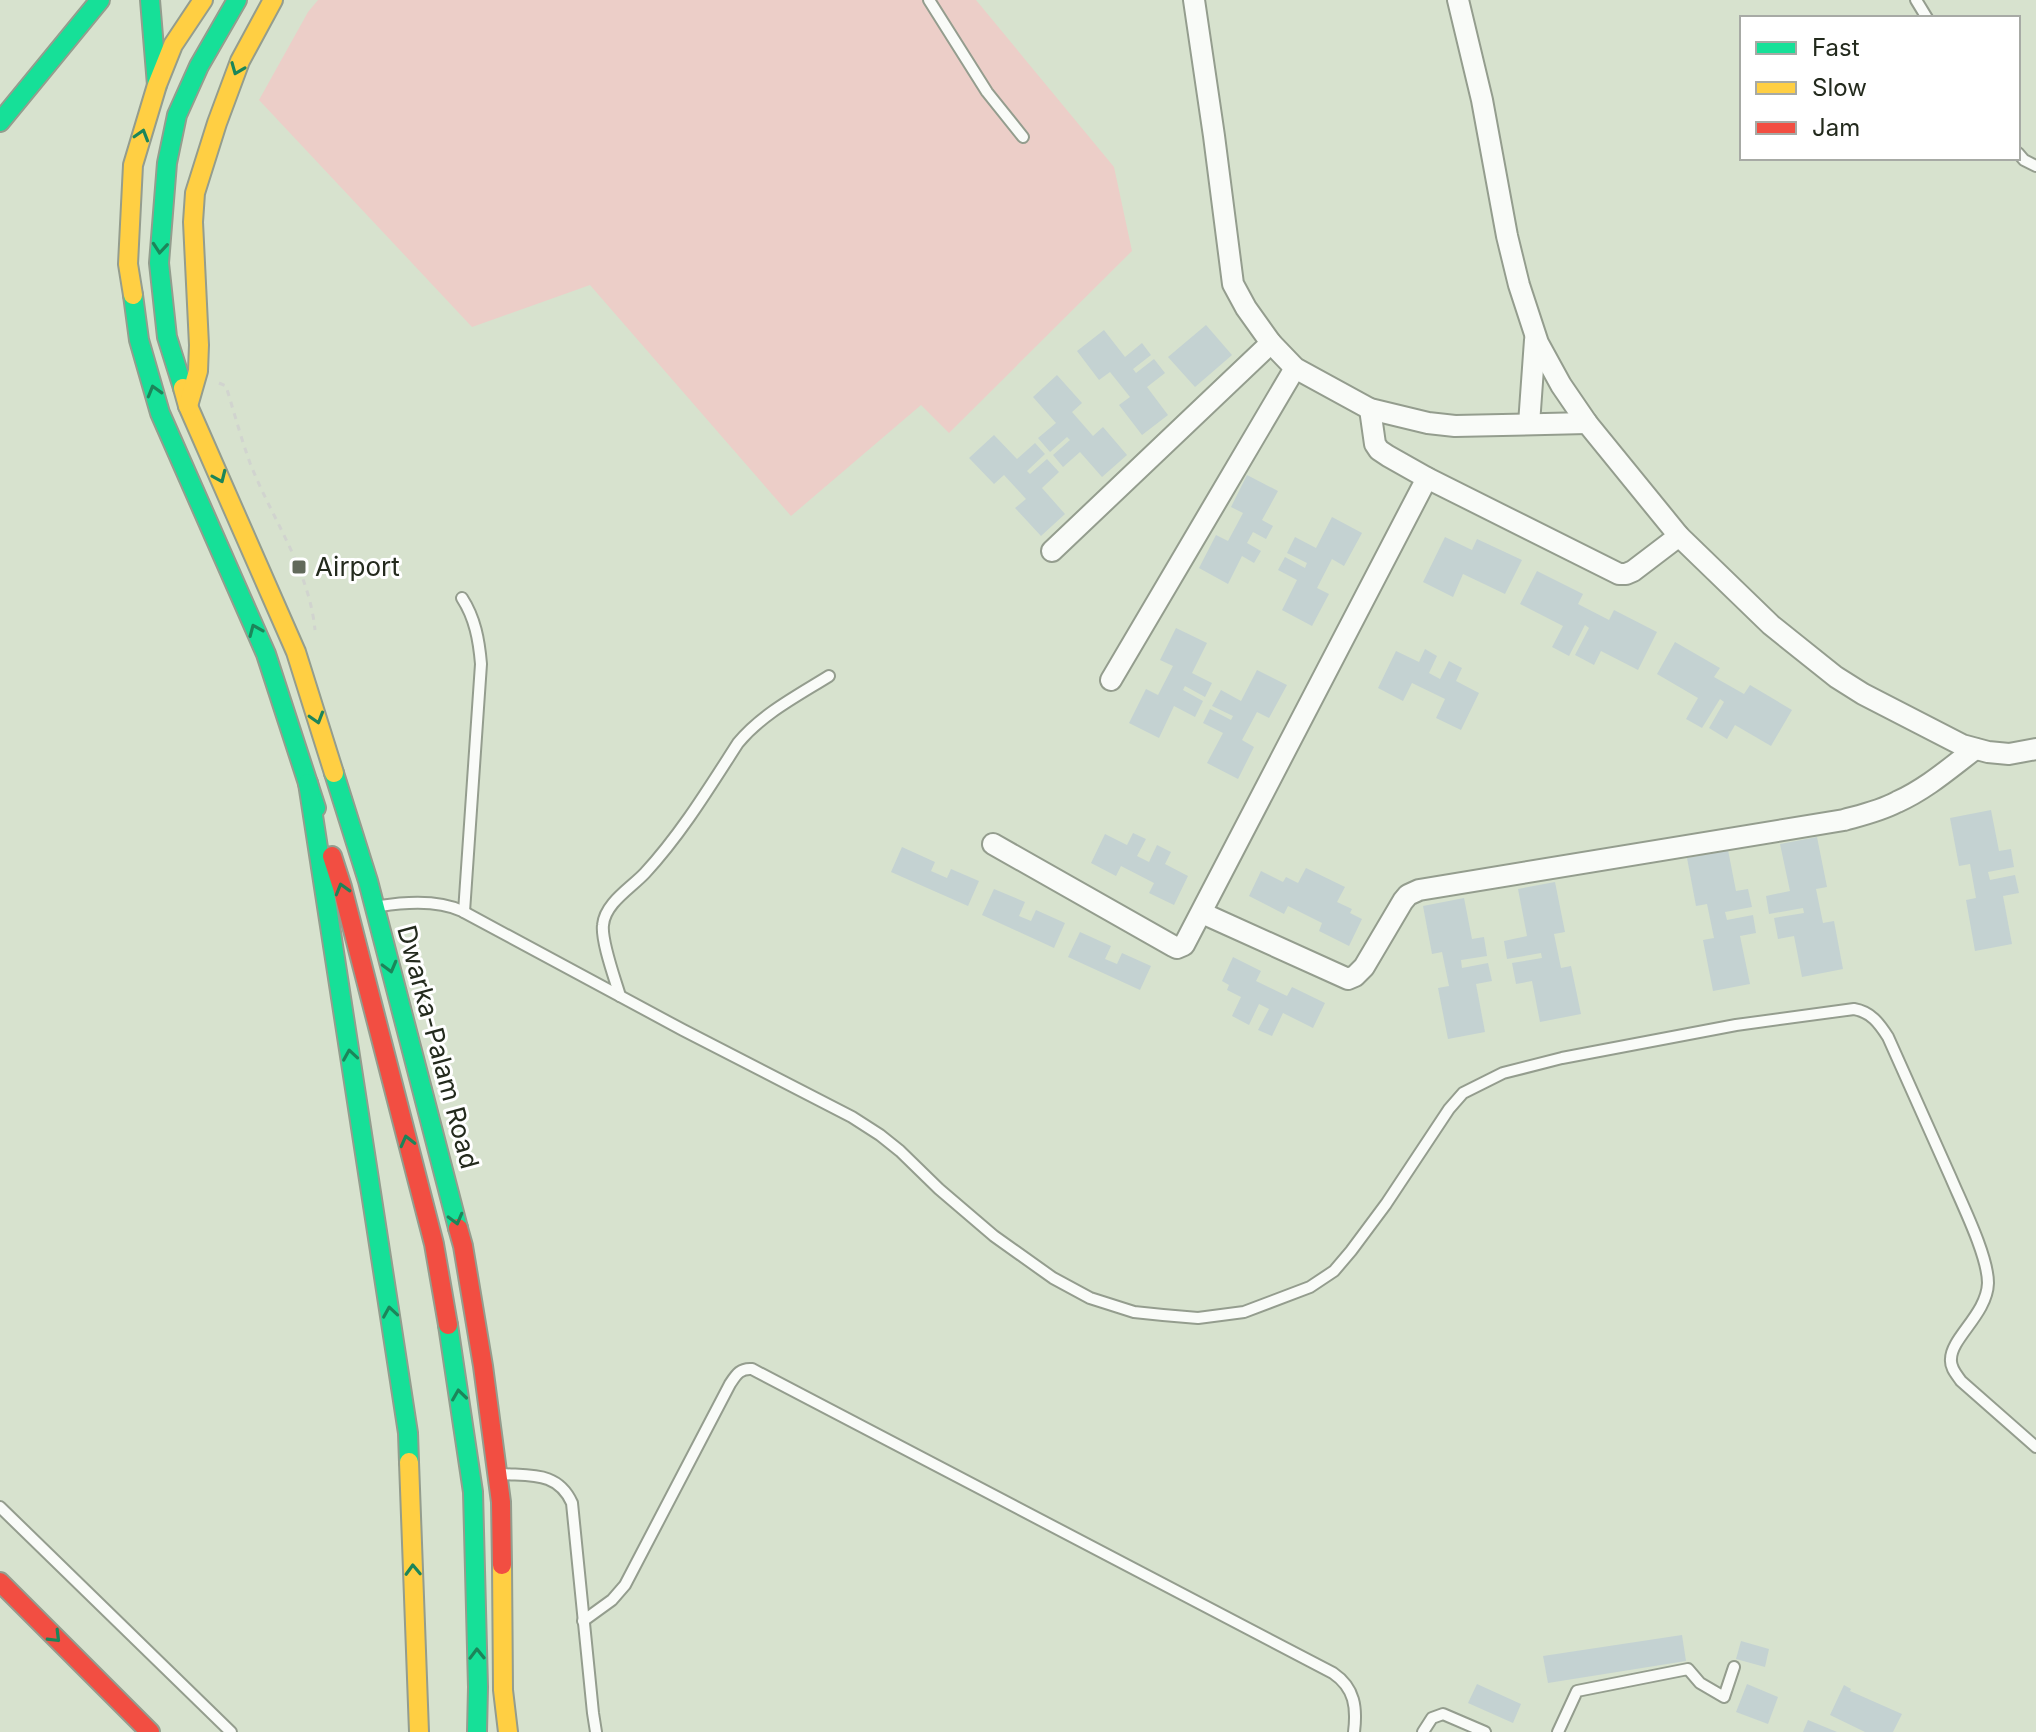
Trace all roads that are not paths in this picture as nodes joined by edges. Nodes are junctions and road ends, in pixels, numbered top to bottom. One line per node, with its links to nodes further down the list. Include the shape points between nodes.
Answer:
1 (100, 0): 10 (main road)
2 (150, 0): 9 (main road)
3 (203, 0): 9 (main road, via 173,45)
4 (237, 0): 15 (main road, Dwarka-Palam Road, one-way to 15, via 177,115 167,163 159,263 167,337)
5 (273, 0): 15 (main road, one-way to 15, via 240,61 195,193 199,345)
6 (929, 0): 11 (lane, via 987,92)
7 (1194, 0): 13 (street, via 1233,284)
8 (1458, 0): 12 (street, via 1510,248)
9 (157, 85): 27 (main road, one-way to 9, via 266,654 160,413 139,340 128,264 132,169)
10 (0, 122)
11 (1023, 137)
12 (1535, 334): 17 (street); 18 (street)
13 (1271, 343): 14 (street); 21 (street)
14 (1295, 368): 16 (street); 24 (street)
15 (188, 406): 29 (main road, Dwarka-Palam Road, one-way to 29, via 296,652)
16 (1370, 409): 18 (street, via 1455,426); 19 (street, via 1379,450)
17 (1587, 423): 18 (street); 20 (street)
18 (1529, 424)
19 (1427, 478): 20 (street, via 1619,574 1633,571); 31 (street)
20 (1679, 536): 25 (street, via 1771,625 1836,677)
21 (1052, 551)
22 (462, 598): 30 (lane, via 474,623 481,664)
23 (829, 676): 32 (lane, via 746,733 687,822 607,913 603,935)
24 (1111, 680)
25 (1975, 749): 26 (street, via 2009,754); 31 (street, via 1898,802 1844,820 1419,890 1403,901 1364,967 1348,979)
26 (2036, 749)
27 (308, 783): 39 (main road, one-way to 27, via 473,1492 434,1244 342,887); 42 (main road, one-way to 27, via 408,1433)
28 (993, 844): 31 (street, via 1177,948 1187,942)
29 (374, 907): 30 (lane, via 441,905); 34 (main road, Dwarka-Palam Road, one-way to 34, via 463,1246)
30 (464, 912): 32 (lane)
31 (1202, 913)
32 (620, 996): 33 (lane, via 871,1129 994,1236 1053,1278 1090,1298 1134,1312 1198,1318 1244,1312 1310,1287 1334,1271 1449,1109 1477,1085 1562,1058 1736,1025 1863,1010 1888,1037 1983,1259 1985,1299 1953,1350 1953,1370)
33 (2036, 1447)
34 (497, 1473): 37 (lane, via 540,1476 567,1492); 43 (main road, Dwarka-Palam Road)
35 (0, 1507): 41 (lane)
36 (0, 1582): 40 (main road, one-way to 40)
37 (583, 1621): 44 (lane); 45 (lane, via 625,1585 730,1384 746,1368 1333,1673 1354,1700)
38 (1734, 1667): 48 (lane, via 1724,1697 1688,1669 1577,1691)
39 (476, 1730)
40 (150, 1732)
41 (231, 1732)
42 (419, 1732)
43 (508, 1732)
44 (596, 1732)
45 (1354, 1732)
46 (1423, 1732): 47 (lane, via 1432,1718 1443,1714)
47 (1485, 1732)
48 (1558, 1732)

